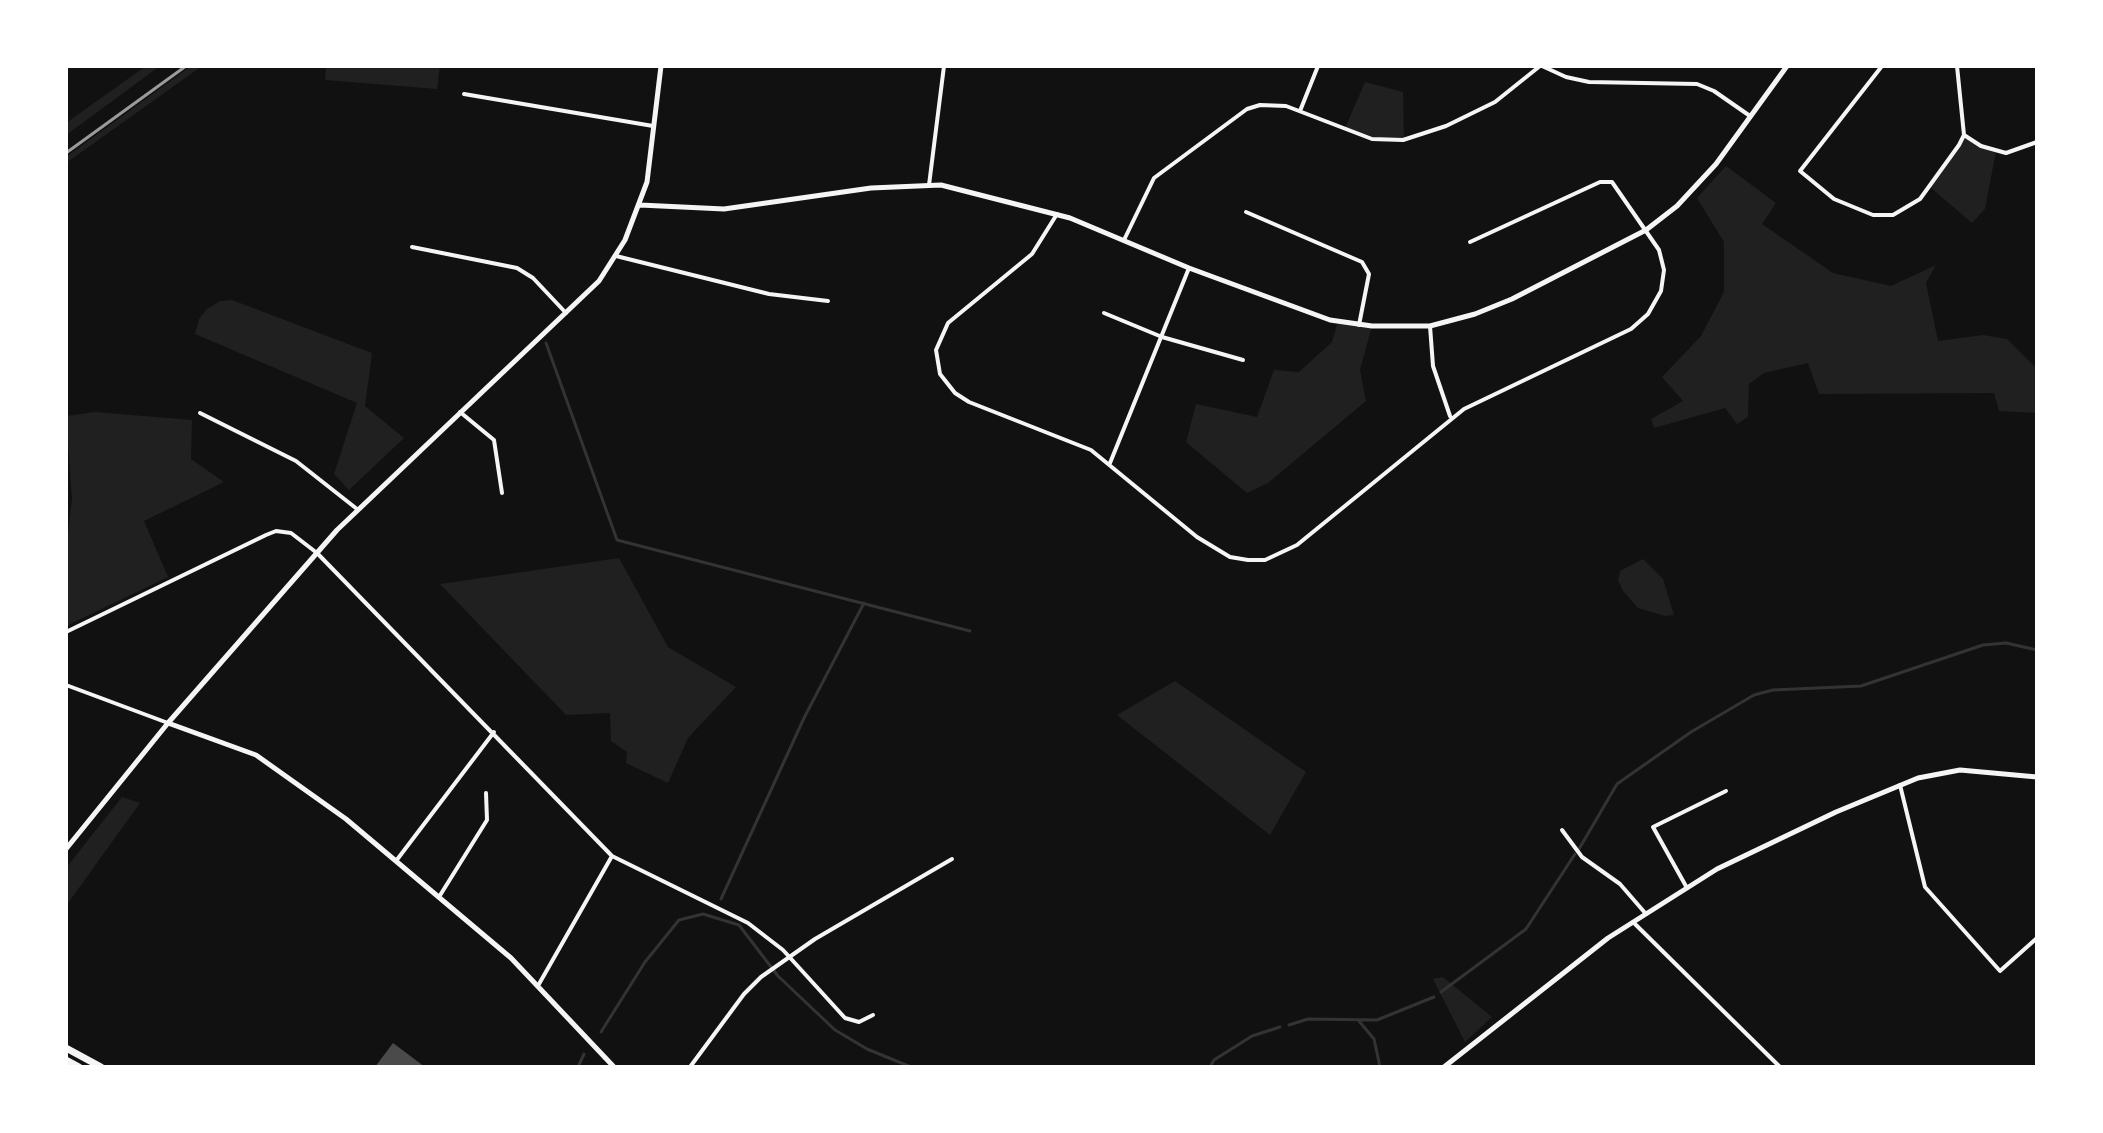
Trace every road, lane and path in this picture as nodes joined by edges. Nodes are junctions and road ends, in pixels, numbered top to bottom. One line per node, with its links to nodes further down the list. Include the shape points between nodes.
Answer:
1 (661, 66): 11 (street)
2 (944, 66): 14 (street)
3 (1318, 66): 9 (street)
4 (1541, 66): 9 (street, via 1495,102 1403,140 1372,139); 10 (street, via 1589,82 1697,84)
5 (1787, 66): 10 (street)
6 (1882, 66): 12 (street, via 1800,171 1856,210 1893,215 1920,199)
7 (1957, 66): 12 (street)
8 (464, 94): 11 (street)
9 (1300, 111): 19 (street, via 1274,104 1247,109 1182,154 1148,186)
10 (1752, 117): 18 (street, via 1698,185)
11 (656, 126): 15 (street)
12 (1964, 135): 13 (street, via 2006,153)
13 (2037, 142)
14 (929, 185): 15 (street, via 724,209); 17 (street)
15 (640, 205): 22 (street)
16 (1246, 212): 27 (street, via 1362,262 1369,274)
17 (1057, 214): 19 (street); 34 (street, via 1032,254 952,317 939,341 937,362 947,385 969,402 1076,443)
18 (1646, 230): 20 (street, via 1616,185 1606,181); 28 (street, via 1512,299); 33 (street, via 1664,270 1656,304 1640,322)
19 (1124, 240): 23 (street)
20 (1470, 242)
21 (412, 247): 25 (street, via 517,268)
22 (616, 256): 24 (street, via 769,294); 25 (street)
23 (1189, 268): 27 (street, via 1330,320); 29 (street)
24 (828, 301)
25 (566, 313): 31 (street)
26 (1104, 313): 29 (street)
27 (1359, 325): 28 (street)
28 (1430, 326): 33 (street, via 1433,366)
29 (1162, 337): 30 (street); 34 (street)
30 (1243, 360)
31 (460, 412): 35 (street, via 494,440); 36 (street)
32 (200, 413): 36 (street, via 296,461)
33 (1451, 417): 34 (street, via 1297,545 1265,560 1216,551)
34 (1110, 463)
35 (502, 493)
36 (357, 509): 37 (street)
37 (317, 553): 38 (street, via 291,533 276,531); 40 (street); 41 (street)
38 (66, 632)
39 (66, 685): 40 (street)
40 (168, 723): 47 (street); 50 (street, via 267,761)
41 (494, 732): 48 (street); 50 (street)
42 (2037, 777): 43 (street, via 1960,770)
43 (1900, 785): 51 (street); 55 (street, via 1925,887 2000,971)
44 (1726, 791): 51 (street, via 1653,827)
45 (486, 793): 52 (street, via 487,820)
46 (1562, 830): 53 (street, via 1582,857 1620,884)
47 (66, 849)
48 (612, 856): 56 (street, via 736,916); 57 (street)
49 (952, 859): 56 (street)
50 (396, 861): 52 (street)
51 (1687, 888): 53 (street)
52 (439, 897): 57 (street)
53 (1646, 914): 54 (street)
54 (1634, 923): 65 (street); 66 (street)
55 (2037, 938)
56 (789, 956): 58 (street, via 845,1018 859,1022); 64 (street, via 761,977)
57 (539, 984): 63 (street)
58 (873, 1015)
59 (66, 1048): 62 (highway)
60 (66, 1060): 61 (highway)
61 (79, 1067)
62 (101, 1067)
63 (614, 1067)
64 (690, 1067)
65 (1444, 1067)
66 (1780, 1067)

